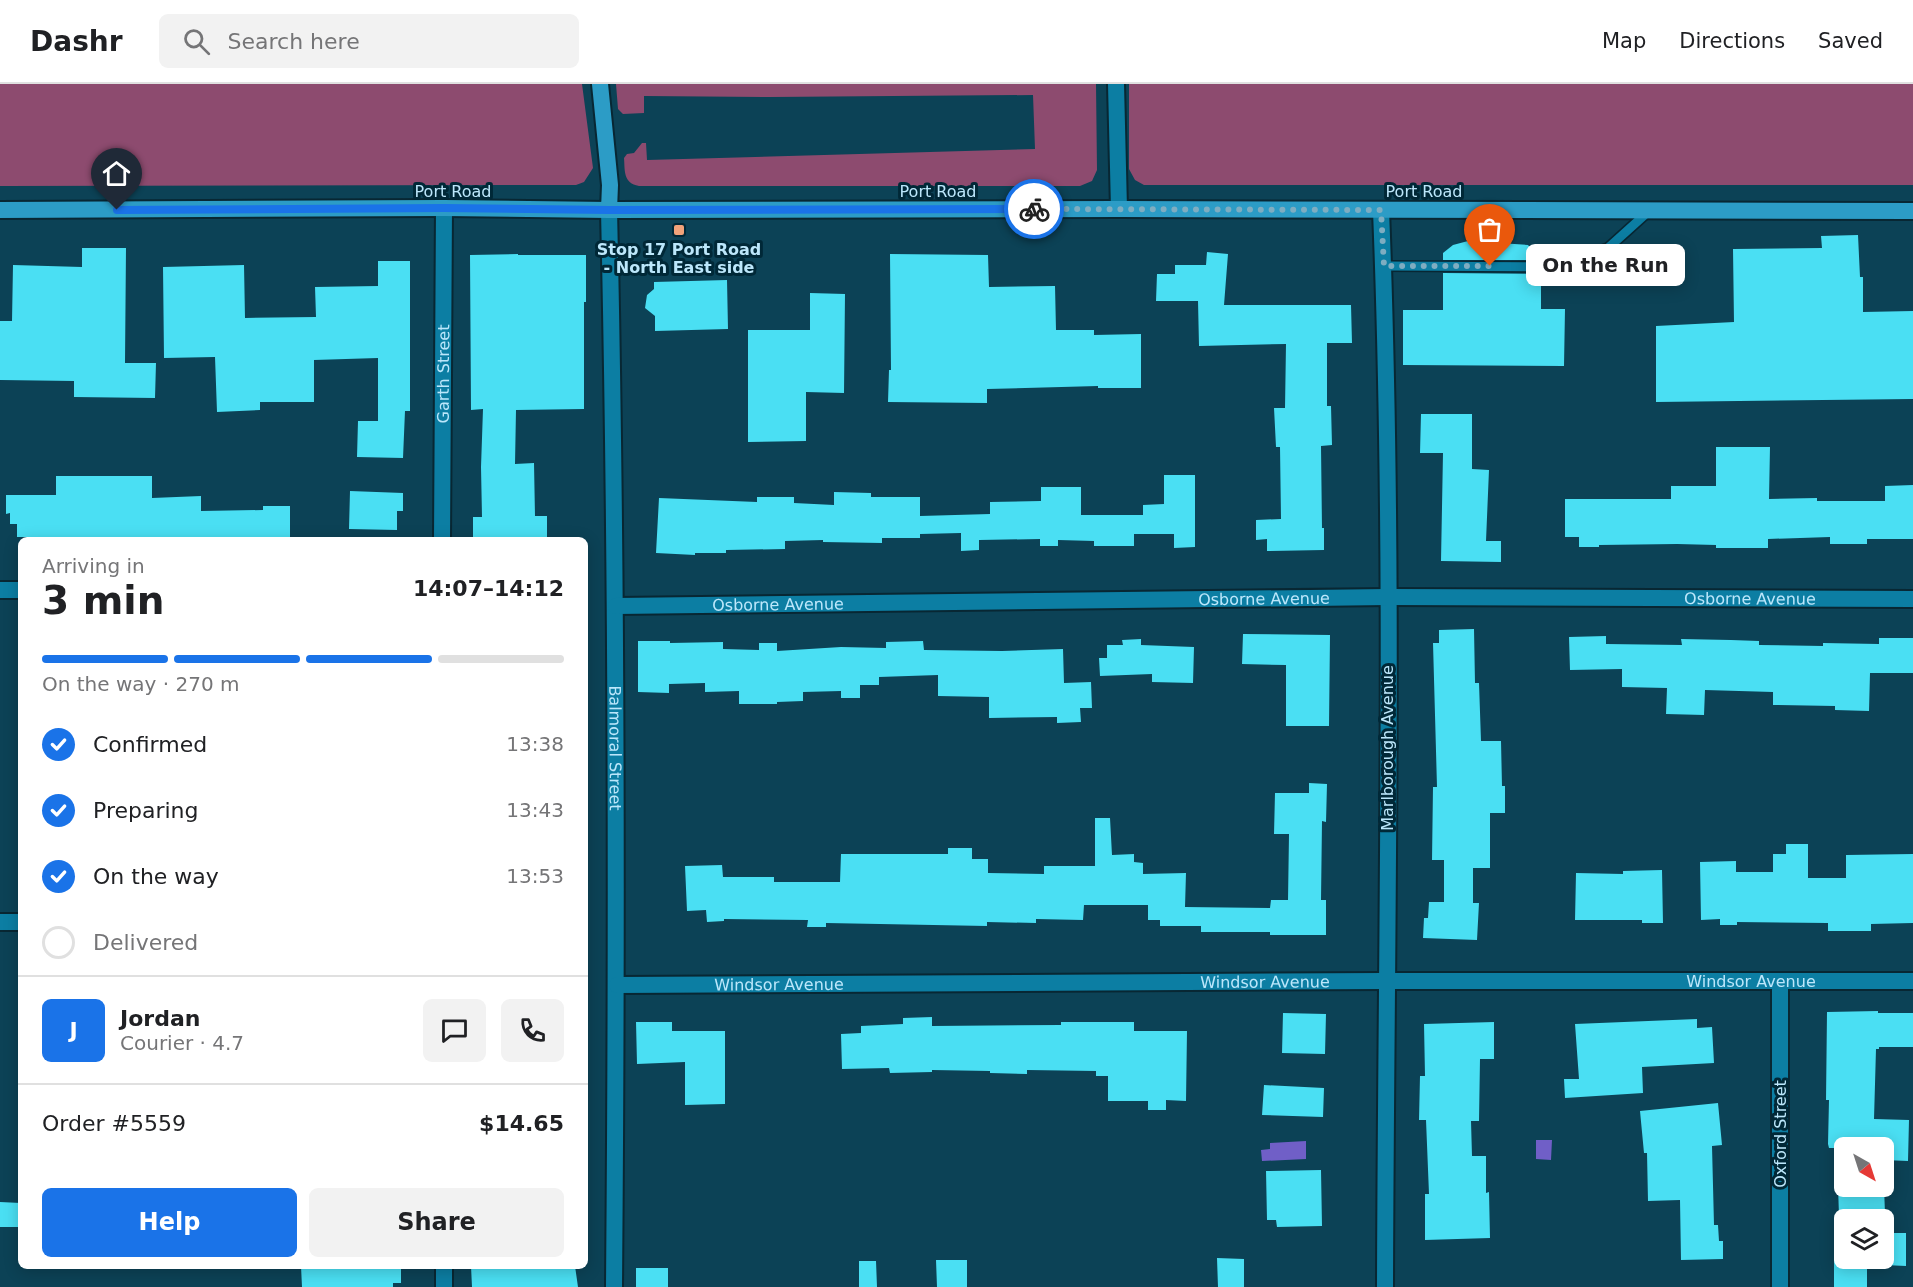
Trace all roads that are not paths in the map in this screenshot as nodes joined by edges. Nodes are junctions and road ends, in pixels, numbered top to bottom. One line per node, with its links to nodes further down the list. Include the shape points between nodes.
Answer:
1 (600, 84): 7 (highway)
2 (1116, 84): 4 (street)
3 (444, 208): 6 (highway, Port Road); 7 (highway, Port Road); 11 (street, Garth Street)
4 (1119, 209): 7 (highway, Port Road); 8 (highway, Port Road)
5 (1651, 209): 8 (highway, Port Road); 9 (highway, Port Road); 10 (lane, via 1608,248 1554,267)
6 (0, 210)
7 (609, 210): 16 (street, Balmoral Street)
8 (1381, 210): 10 (street, Marlborough Avenue)
9 (1913, 211)
10 (1384, 266): 14 (street, Marlborough Avenue)
11 (442, 537)
12 (0, 590): 13 (street)
13 (18, 590)
14 (1389, 597): 15 (street, Osborne Avenue); 16 (street, Osborne Avenue); 19 (street, Marlborough Avenue)
15 (1913, 599)
16 (616, 606): 22 (street, Balmoral Street)
17 (0, 922): 18 (street)
18 (18, 922)
19 (1385, 981): 20 (street, Windsor Avenue); 22 (street, Windsor Avenue); 26 (street, Marlborough Avenue)
20 (1780, 981): 21 (street, Windsor Avenue); 27 (street, Oxford Street)
21 (1913, 981)
22 (617, 985): 25 (street, Balmoral Street)
23 (444, 1269): 24 (street)
24 (444, 1287)
25 (614, 1287)
26 (1385, 1287)
27 (1780, 1287)

